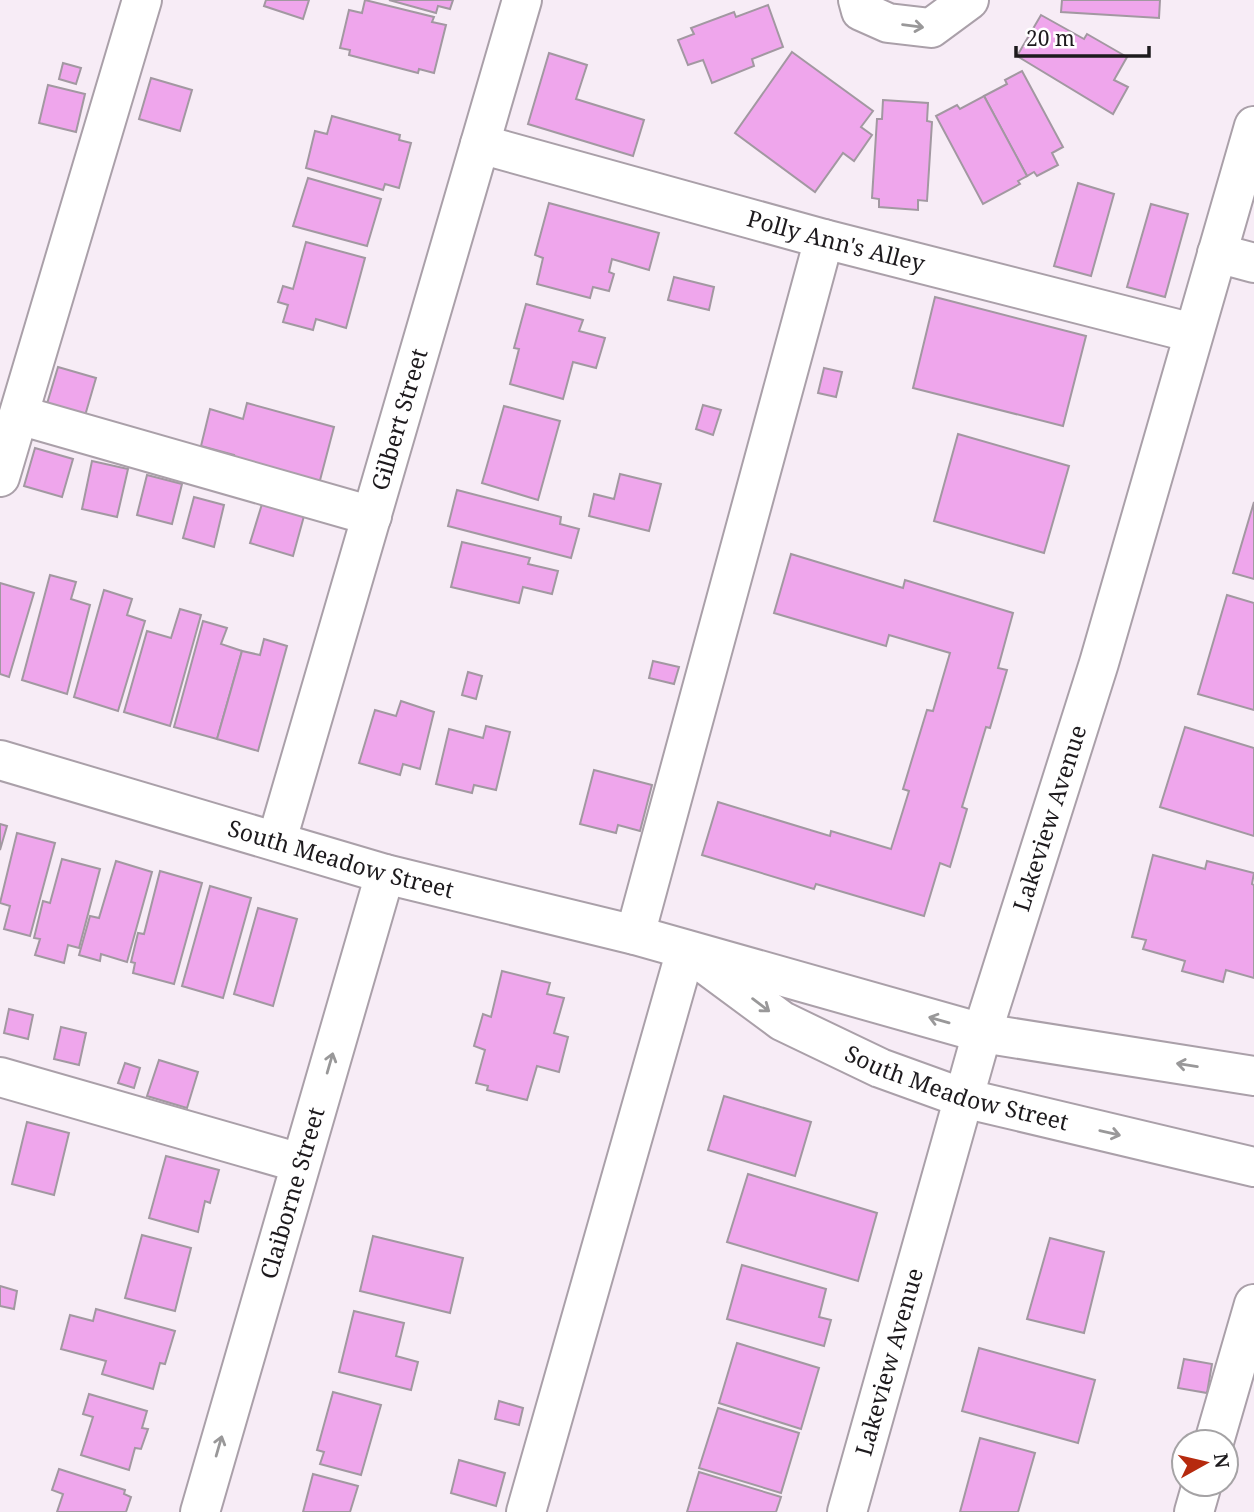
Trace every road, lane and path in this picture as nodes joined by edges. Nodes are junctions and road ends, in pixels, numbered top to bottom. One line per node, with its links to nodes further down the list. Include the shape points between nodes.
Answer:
1 (142, 0): 11 (street)
2 (522, 0): 6 (street, Gilbert Street)
3 (858, 0): 4 (street, one-way to 4, via 861,11 888,23 931,28)
4 (969, 0)
5 (1254, 126): 8 (street, Lakeview Avenue)
6 (480, 144): 7 (street, Polly Ann's Alley); 13 (street, Gilbert Street)
7 (824, 239): 10 (street, Polly Ann's Alley); 17 (street)
8 (1217, 253): 9 (street); 10 (street, Lakeview Avenue)
9 (1254, 263)
10 (1193, 333): 19 (street, Lakeview Avenue, via 1100,663)
11 (19, 415): 12 (street); 13 (street)
12 (2, 461)
13 (372, 516): 15 (street, Gilbert Street)
14 (0, 760): 15 (street, South Meadow Street)
15 (277, 840): 16 (street, South Meadow Street)
16 (385, 874): 17 (street, South Meadow Street); 23 (street, Claiborne Street, one-way to 16)
17 (635, 935): 18 (street, South Meadow Street)
18 (686, 950): 19 (street, South Meadow Street, one-way to 18); 22 (street, South Meadow Street, one-way to 22, via 782,1021 880,1068); 28 (street)
19 (982, 1033): 20 (street, South Meadow Street, one-way to 19); 22 (street, Lakeview Avenue)
20 (1254, 1076)
21 (0, 1077): 23 (street)
22 (963, 1098): 24 (street, South Meadow Street, one-way to 24); 29 (street, Lakeview Avenue)
23 (300, 1163): 27 (street, Claiborne Street, one-way to 23)
24 (1254, 1167)
25 (1254, 1304): 26 (street)
26 (1218, 1428)
27 (200, 1512)
28 (526, 1512)
29 (847, 1512)

